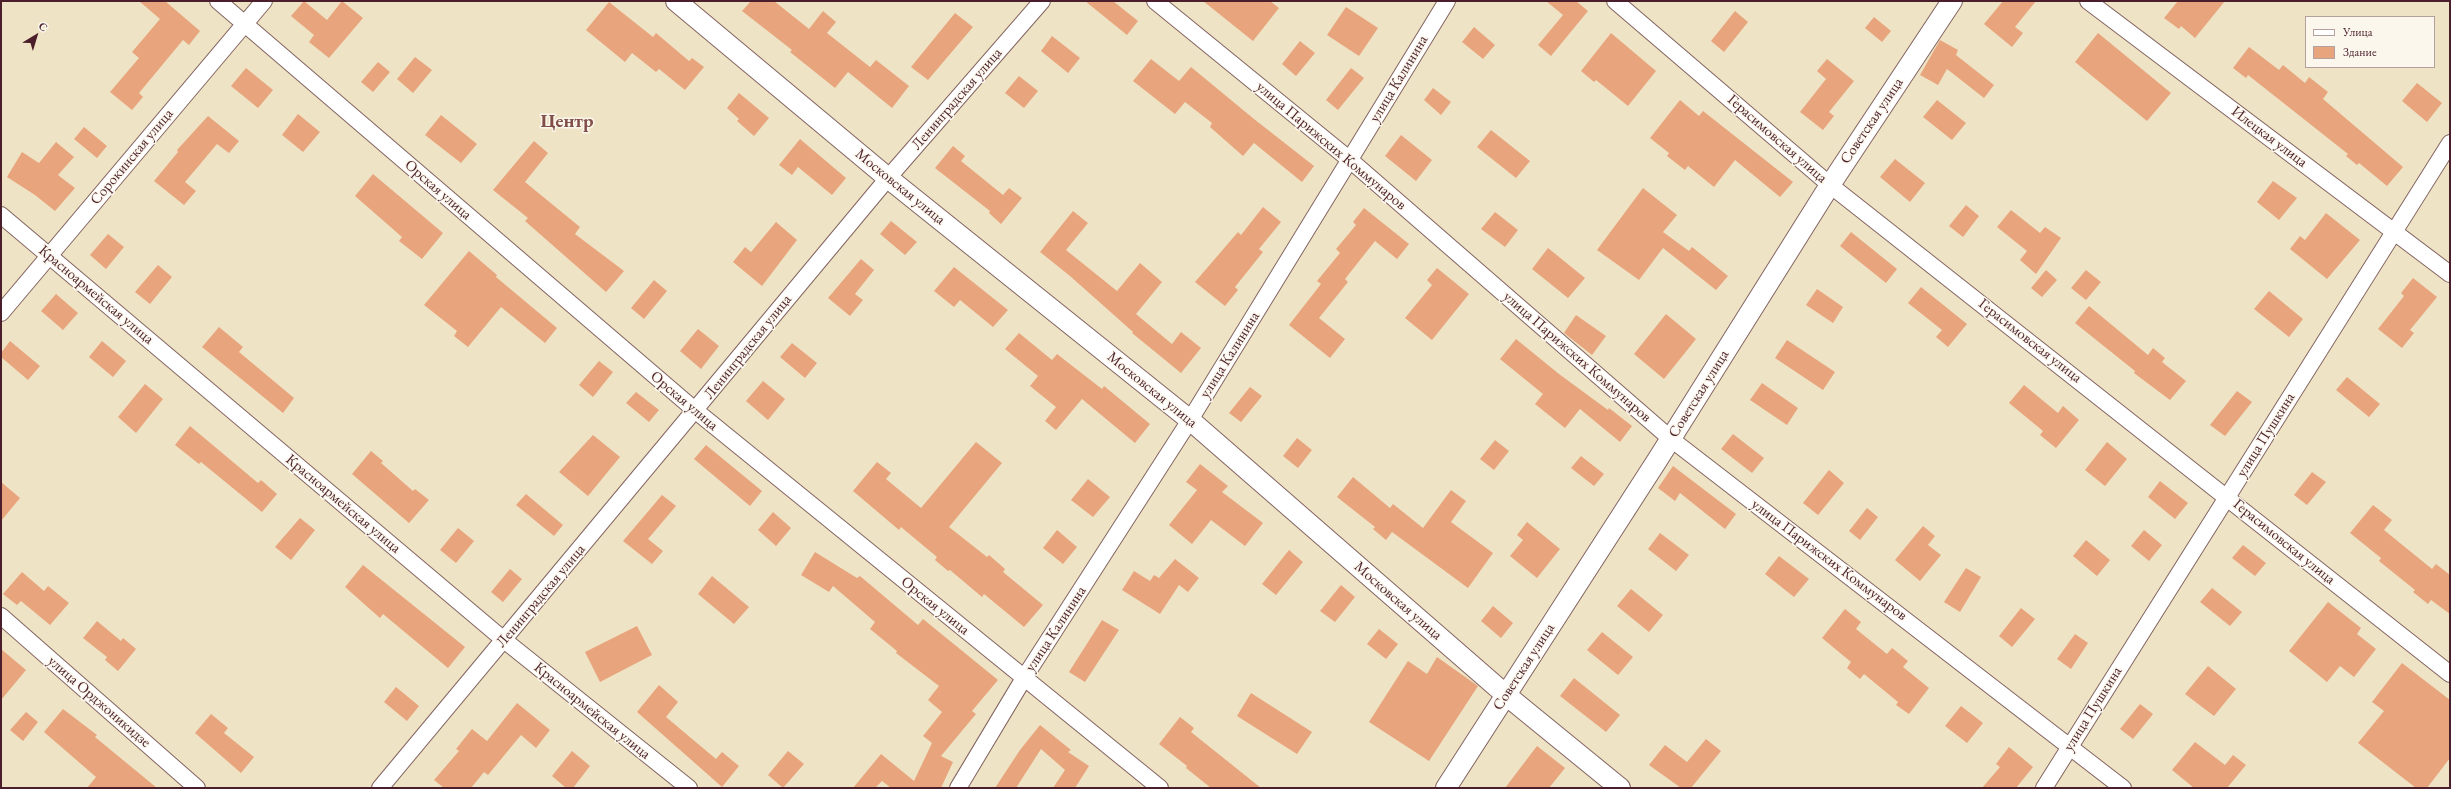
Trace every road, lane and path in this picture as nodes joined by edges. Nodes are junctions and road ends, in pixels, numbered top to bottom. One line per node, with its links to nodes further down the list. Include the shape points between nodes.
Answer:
1 (218, 1): 10 (street, Орская улица)
2 (264, 1): 10 (street, Сорокинская улица)
3 (676, 1): 13 (street, Московская улица)
4 (1042, 1): 13 (street, Ленинградская улица)
5 (1155, 1): 12 (street, улица Парижских Коммунаров)
6 (1447, 1): 12 (street, улица Калинина)
7 (1616, 1): 14 (street, Герасимовская улица)
8 (1952, 1): 14 (street, Советская улица)
9 (2088, 1): 16 (street, Илецкая улица)
10 (246, 23): 17 (street, Сорокинская улица); 20 (street, Орская улица, via 534,274)
11 (2450, 143): 16 (street, улица Пушкина)
12 (1350, 160): 21 (street, улица Калинина); 22 (street, улица Парижских Коммунаров)
13 (888, 178): 20 (street, Ленинградская улица); 21 (street, Московская улица)
14 (1830, 184): 22 (street, Советская улица); 23 (street, Герасимовская улица)
15 (1, 215): 17 (street, Красноармейская улица)
16 (2394, 231): 18 (street, Илецкая улица); 23 (street, улица Пушкина)
17 (49, 255): 19 (street, Сорокинская улица); 25 (street, Красноармейская улица)
18 (2450, 274)
19 (1, 313)
20 (696, 411): 25 (street, Ленинградская улица); 27 (street, Орская улица)
21 (1190, 420): 27 (street, улица Калинина); 28 (street, Московская улица)
22 (1671, 439): 28 (street, Советская улица); 29 (street, улица Парижских Коммунаров)
23 (2228, 497): 26 (street, Герасимовская улица); 29 (street, улица Пушкина)
24 (1, 616): 30 (street, улица Орджоникидзе)
25 (504, 640): 31 (street, Ленинградская улица); 32 (street, Красноармейская улица)
26 (2450, 674)
27 (1024, 678): 33 (street, улица Калинина); 34 (street, Орская улица)
28 (1506, 695): 35 (street, Советская улица); 36 (street, Московская улица)
29 (2070, 745): 37 (street, улица Пушкина); 38 (street, улица Парижских Коммунаров)
30 (197, 788)
31 (380, 788)
32 (689, 788)
33 (958, 788)
34 (1160, 788)
35 (1446, 788)
36 (1620, 788)
37 (2044, 788)
38 (2123, 788)

